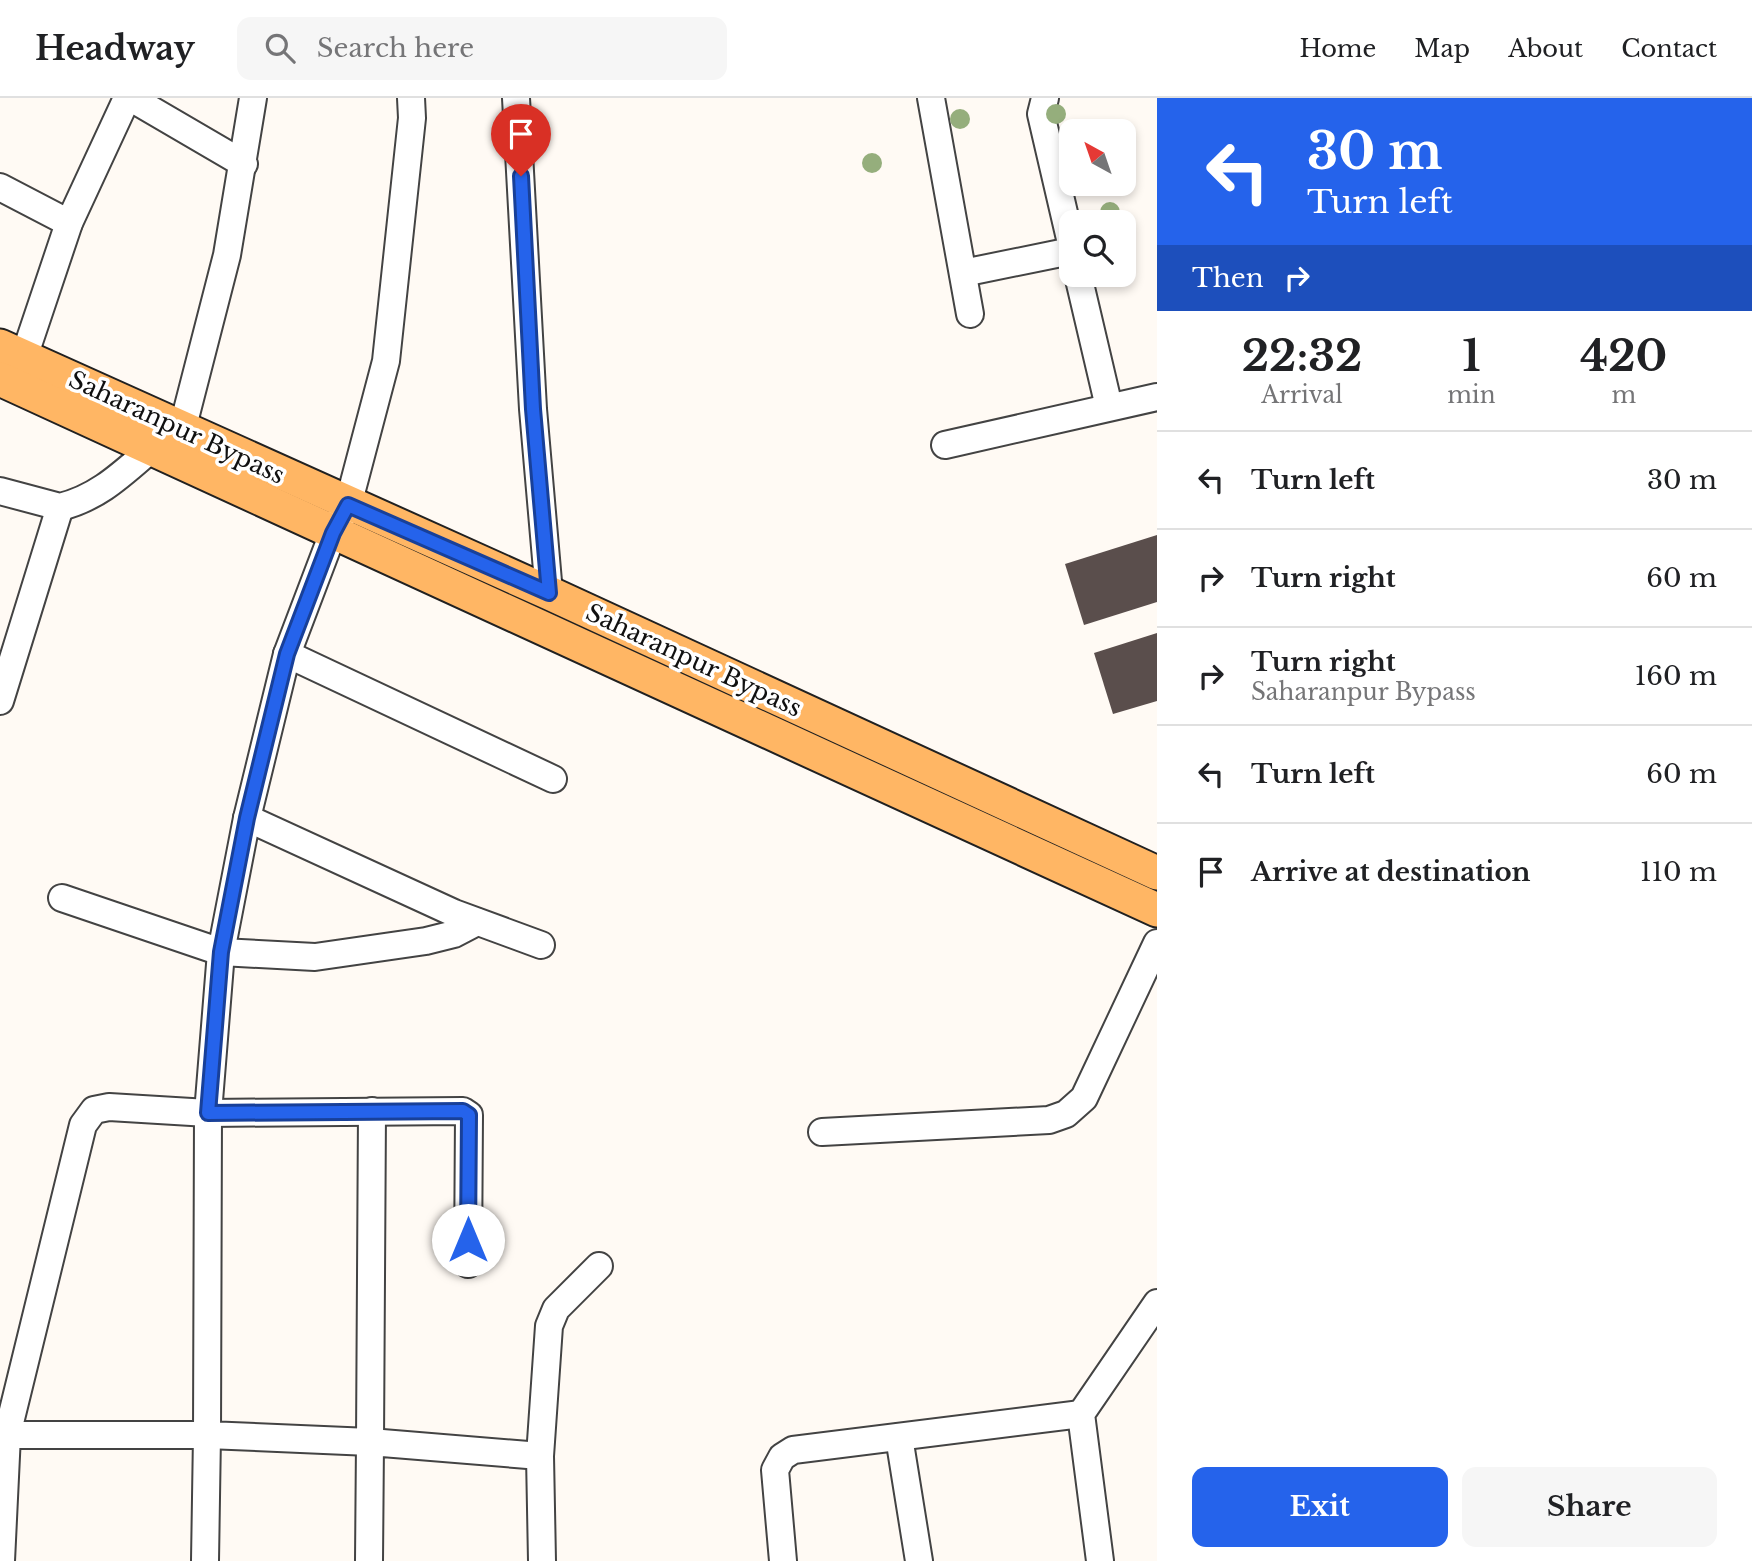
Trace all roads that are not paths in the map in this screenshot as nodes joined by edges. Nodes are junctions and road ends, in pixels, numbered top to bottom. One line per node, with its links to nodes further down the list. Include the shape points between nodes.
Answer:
1 (129, 98): 7 (street); 10 (street)
2 (253, 98): 7 (street)
3 (411, 98): 23 (street, via 386,361)
4 (516, 98): 24 (street, via 533,409)
5 (930, 98): 12 (street)
6 (1045, 98): 9 (street, via 1041,114)
7 (244, 164): 18 (street, via 227,255)
8 (0, 187): 10 (street)
9 (1063, 210)
10 (69, 223): 15 (street)
11 (1059, 253): 12 (street)
12 (963, 273): 14 (street)
13 (1081, 287): 17 (street)
14 (970, 314)
15 (8, 360): 18 (main road, Saharanpur Bypass); 20 (main road)
16 (1157, 397): 17 (street)
17 (1109, 407): 19 (street)
18 (182, 430): 23 (main road, Saharanpur Bypass)
19 (946, 444)
20 (151, 449): 22 (street, via 104,489); 23 (main road)
21 (0, 491): 22 (street)
22 (60, 507): 26 (street)
23 (340, 519): 24 (main road, Saharanpur Bypass); 25 (street); 31 (main road)
24 (549, 593): 29 (main road, Saharanpur Bypass)
25 (287, 654): 27 (street); 28 (street)
26 (0, 701)
27 (552, 779)
28 (247, 818): 32 (street); 35 (street)
29 (1157, 873)
30 (62, 898): 35 (street)
31 (1157, 910)
32 (477, 922): 34 (street); 35 (street, via 426,941 315,957)
33 (1157, 943): 38 (street, via 1084,1098 1066,1114 1049,1120)
34 (541, 945)
35 (221, 952): 37 (street)
36 (372, 1111): 37 (street); 39 (street, via 459,1110 469,1115); 46 (street)
37 (208, 1113): 43 (street, via 101,1107 86,1119); 44 (street)
38 (822, 1132)
39 (468, 1265)
40 (600, 1266): 47 (street, via 556,1309 550,1326)
41 (1157, 1303): 42 (street)
42 (1081, 1414): 45 (street); 54 (street)
43 (4, 1435): 44 (street); 48 (street)
44 (207, 1436): 46 (street); 49 (street)
45 (899, 1437): 52 (street, via 793,1450 782,1457 775,1471); 53 (street)
46 (370, 1442): 47 (street); 50 (street)
47 (540, 1455): 51 (street)
48 (1, 1561)
49 (205, 1561)
50 (369, 1561)
51 (542, 1561)
52 (783, 1561)
53 (919, 1561)
54 (1100, 1561)

